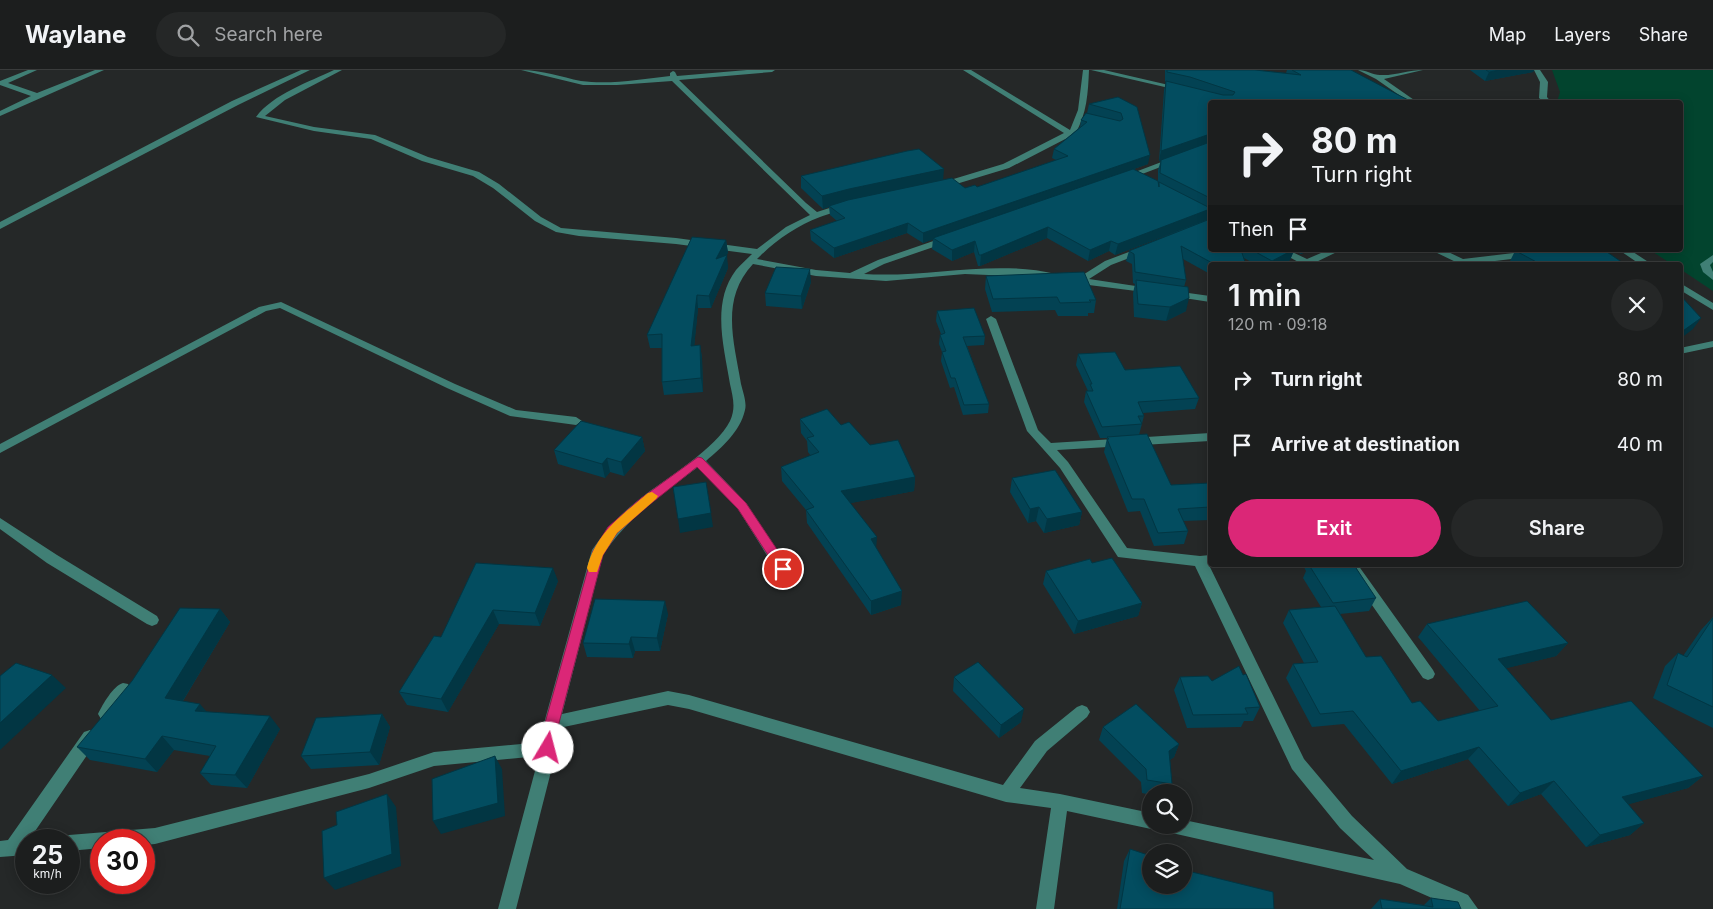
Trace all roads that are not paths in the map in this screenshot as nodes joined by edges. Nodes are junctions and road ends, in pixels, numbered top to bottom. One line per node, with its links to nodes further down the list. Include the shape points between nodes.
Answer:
1 (34, 70): 15 (street)
2 (101, 70): 17 (street)
3 (307, 70): 27 (street, via 235,103)
4 (339, 70): 35 (street, via 272,104 260,117 372,137 425,159 476,174 538,219 559,230 676,241)
5 (524, 70): 13 (street, via 583,83 617,83)
6 (772, 70): 13 (street)
7 (966, 70): 21 (street)
8 (1086, 70): 21 (street, via 1083,117)
9 (1094, 70): 16 (street)
10 (1361, 70): 14 (street)
11 (1420, 70): 14 (street)
12 (1537, 70): 19 (street, via 1544,82)
13 (673, 74): 26 (street)
14 (1378, 78): 18 (street)
15 (1, 83): 17 (street)
16 (1192, 92)
17 (38, 96): 20 (street)
18 (1410, 100)
19 (1546, 100)
20 (0, 114)
21 (1070, 134): 24 (street, via 1006,166)
22 (1184, 156): 23 (street, via 1137,177)
23 (1114, 181)
24 (934, 187)
25 (857, 203): 26 (street)
26 (816, 215): 35 (street, via 789,229)
27 (0, 226)
28 (956, 236): 42 (street)
29 (1155, 245): 44 (street, via 1108,263)
30 (1285, 252): 37 (street)
31 (1332, 252): 38 (street)
32 (1440, 252): 39 (street)
33 (1545, 252): 40 (street)
34 (1627, 252): 41 (street)
35 (755, 256): 42 (street, via 816,273); 55 (street, via 740,272 731,290 725,321 740,408 726,436)
36 (1713, 258): 43 (street, via 1705,264)
37 (1306, 262)
38 (1310, 262)
39 (1462, 262)
40 (1462, 262)
41 (1643, 262)
42 (850, 276): 44 (street, via 886,278 965,271 1033,273)
43 (1713, 277)
44 (1080, 281): 46 (street)
45 (1683, 288): 47 (street)
46 (1208, 299)
47 (1713, 307)
48 (991, 319): 53 (street, via 1033,431)
49 (1713, 344): 50 (street)
50 (1683, 350)
51 (576, 421): 54 (street, via 514,413 281,305 263,309)
52 (1208, 437): 53 (street)
53 (1047, 447): 57 (street, via 1064,465 1123,553)
54 (0, 449)
55 (698, 460): 60 (street, via 742,506); 65 (street, via 612,530 597,554)
56 (0, 523): 61 (street)
57 (1205, 560)
58 (1208, 567): 73 (street, via 1298,764 1346,822)
59 (1352, 567): 62 (street)
60 (783, 569)
61 (152, 620)
62 (1428, 674)
63 (123, 690): 72 (street)
64 (1082, 712): 67 (street, via 1041,746)
65 (552, 723): 66 (street); 67 (street, via 668,698)
66 (548, 748): 71 (street, via 434,760 369,781); 74 (street)
67 (1006, 794): 68 (street)
68 (1060, 802): 69 (street); 75 (street)
69 (1142, 819)
70 (1192, 830): 73 (street)
71 (155, 836)
72 (13, 848)
73 (1401, 875): 76 (street, via 1462,901)
74 (507, 909)
75 (1045, 909)
76 (1469, 909)

